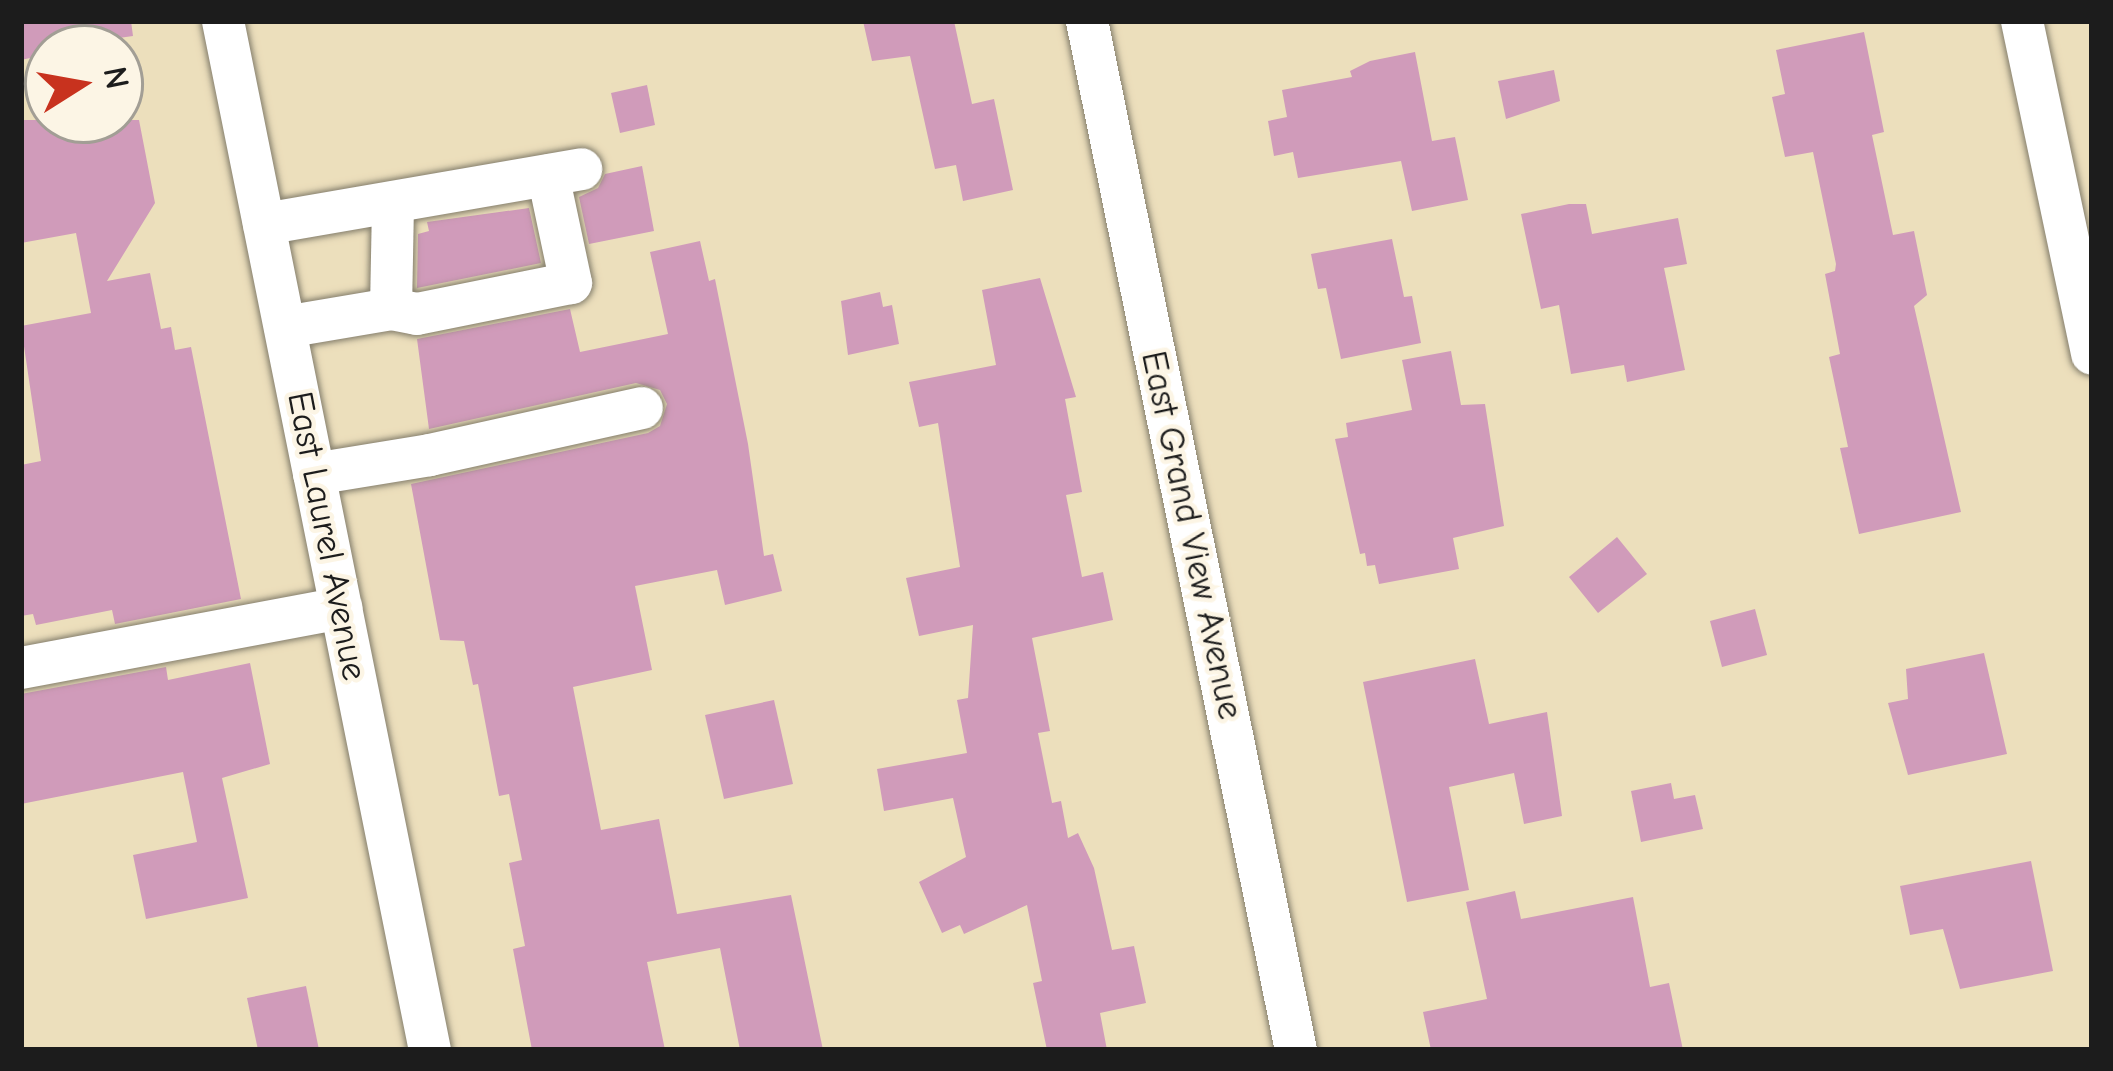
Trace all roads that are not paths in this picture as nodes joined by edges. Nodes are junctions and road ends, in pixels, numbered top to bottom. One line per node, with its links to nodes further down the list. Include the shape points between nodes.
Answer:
1 (224, 21): 5 (street, East Laurel Avenue)
2 (1087, 21): 14 (street, East Grand View Avenue)
3 (2022, 21): 8 (street)
4 (393, 202): 5 (street); 6 (street); 6 (street, via 564,172 572,283 417,314)
5 (264, 224): 7 (street, East Laurel Avenue)
6 (391, 309): 7 (street)
7 (285, 327): 10 (street, East Laurel Avenue)
8 (2092, 354)
9 (642, 408): 10 (street)
10 (314, 474): 11 (street, East Laurel Avenue)
11 (341, 608): 12 (street); 13 (street, East Laurel Avenue)
12 (21, 668)
13 (430, 1050)
14 (1296, 1050)

